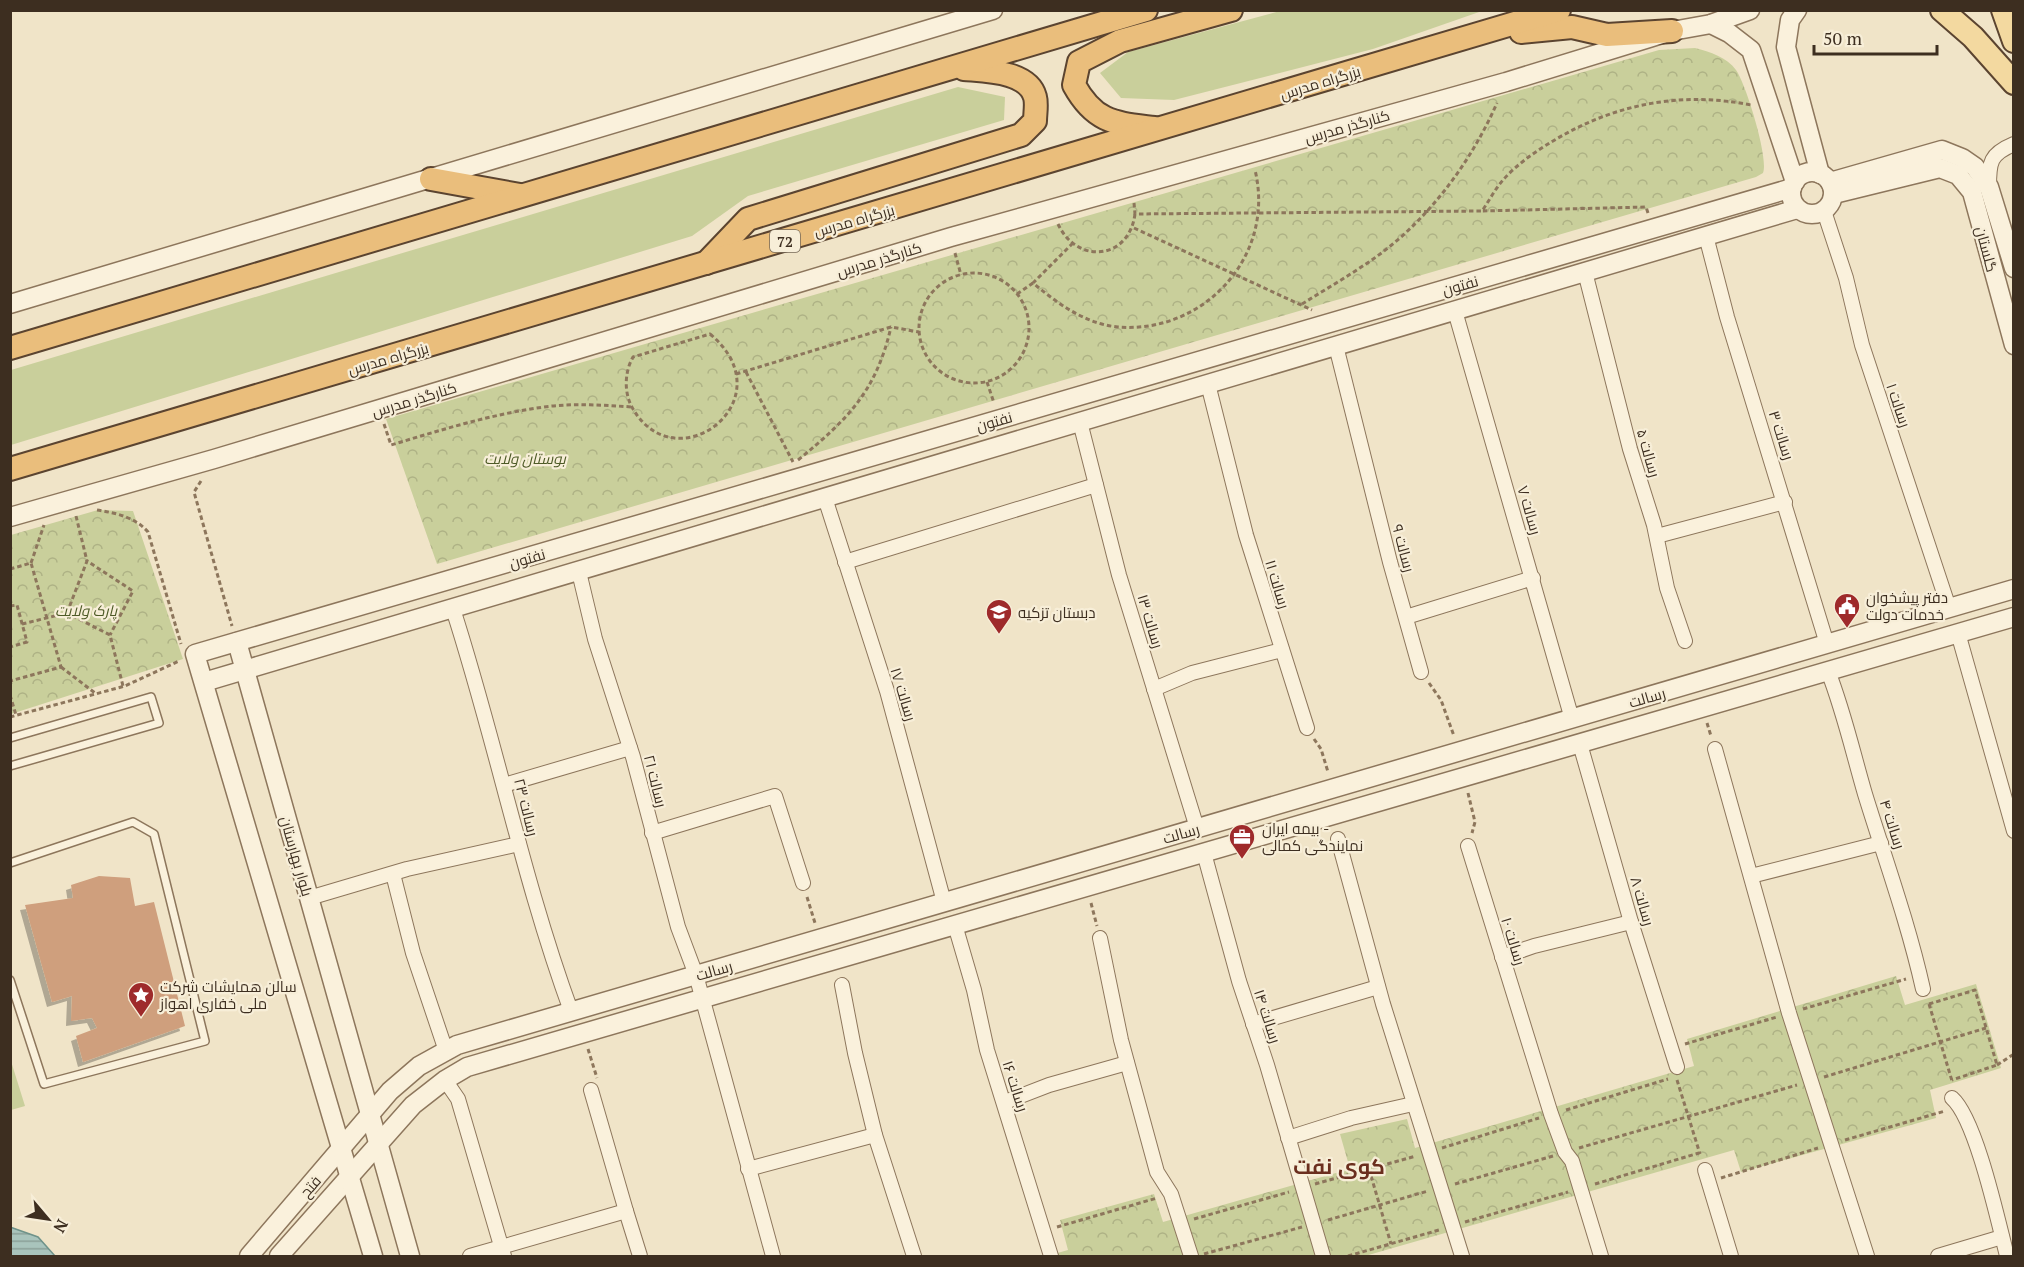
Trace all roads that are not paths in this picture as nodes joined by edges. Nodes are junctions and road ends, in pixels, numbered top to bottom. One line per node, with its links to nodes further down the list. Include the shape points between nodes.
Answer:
1 (993, 10): 17 (street)
2 (1146, 10): 13 (highway)
3 (1231, 10): 15 (highway, via 1120,41 1079,63 1074,85 1094,111 1111,122)
4 (1559, 10): 11 (highway, بزرگراه مدرس / 72)
5 (1750, 10): 9 (street, کنارگذر مدرس)
6 (1797, 10): 18 (street, via 1790,20 1786,47)
7 (1942, 10): 14 (main road, via 1973,37)
8 (2003, 10): 12 (main road)
9 (1711, 24): 10 (street, کنارگذر مدرس); 19 (street, via 1751,50)
10 (1672, 32): 11 (highway, via 1607,35 1572,27); 43 (street, کنارگذر مدرس, via 951,237)
11 (1474, 36): 15 (highway, بزرگراه مدرس / 72)
12 (2013, 41)
13 (955, 68): 21 (highway); 25 (highway, via 1000,73 1024,81 1035,96 1035,121 1021,135 748,219)
14 (2013, 83)
15 (1162, 129): 25 (highway, بزرگراه مدرس / 72)
16 (2013, 144): 20 (street, via 1995,153 1989,168)
17 (431, 179): 21 (highway); 28 (street)
18 (1828, 183): 19 (street, via 1807,173); 20 (street, via 1942,150 1975,167); 23 (street); 32 (street, گلستان, via 1940,168 1958,175 1972,192)
19 (1793, 185): 22 (street, via 1791,196); 29 (street, نفتون)
20 (1989, 187): 26 (street, گلستان)
21 (524, 196): 34 (highway)
22 (1797, 209): 23 (street, via 1811,215); 24 (street, نفتون)
23 (1824, 211): 49 (street, رسالت ۱, via 1862,345)
24 (1706, 236): 27 (street, نفتون); 42 (street, رسالت ۳)
25 (705, 264): 39 (highway, بزرگراه مدرس / 72)
26 (2013, 268)
27 (1585, 272): 30 (street, نفتون); 44 (street, رسالت ۵, via 1627,438)
28 (10, 304)
29 (1386, 307): 31 (street); 37 (street, نفتون)
30 (1455, 311): 31 (street, نفتون); 47 (street, رسالت ۷)
31 (1391, 330): 33 (street, نفتون)
32 (2013, 345)
33 (1336, 346): 35 (street, نفتون); 51 (street, رسالت ۹)
34 (10, 348)
35 (1208, 384): 36 (street, نفتون); 57 (street, رسالت ۱۱, via 1246,536)
36 (1080, 422): 38 (street, نفتون); 40 (street, رسالت ۱۳)
37 (954, 433): 38 (street); 55 (street, نفتون)
38 (962, 458): 41 (street, نفتون)
39 (10, 469)
40 (1096, 485): 45 (street); 63 (street, رسالت ۱۳)
41 (825, 498): 45 (street, رسالت ۱۷); 46 (street, نفتون)
42 (1785, 502): 44 (street); 56 (street, رسالت ۳)
43 (10, 517)
44 (1657, 536): 54 (street, رسالت ۵, via 1667,588)
45 (845, 562): 86 (street, رسالت ۱۷, via 887,691)
46 (579, 572): 50 (street, نفتون); 69 (street, رسالت ۲۱, via 595,639)
47 (1533, 578): 51 (street); 65 (street, رسالت ۷)
48 (2013, 589): 49 (street, رسالت)
49 (1949, 608): 56 (street, رسالت)
50 (453, 609): 59 (street, نفتون); 72 (street, رسالت ۲۳)
51 (1406, 617): 61 (street, رسالت ۹)
52 (2013, 617): 53 (street, رسالت)
53 (1958, 633): 60 (street, رسالت); 74 (street)
54 (1685, 641)
55 (237, 642): 59 (street, بلوار بهارستان); 62 (street, نفتون, via 186,654)
56 (1827, 644): 58 (street, رسالت)
57 (1282, 650): 63 (street, via 1192,673); 66 (street, رسالت ۱۱)
58 (1760, 663): 64 (street); 65 (street, رسالت)
59 (244, 671): 62 (street, نفتون); 85 (street, بلوار بهارستان)
60 (1828, 671): 64 (street, رسالت); 77 (street, رسالت ۴, via 1843,709)
61 (1421, 672)
62 (204, 681): 113 (street)
63 (1154, 689): 73 (street, رسالت ۱۳)
64 (1767, 689): 68 (street, رسالت)
65 (1572, 718): 68 (street); 73 (street, رسالت)
66 (1307, 728)
67 (10, 738): 71 (lane, via 151,697 159,723)
68 (1580, 744): 80 (street, رسالت); 88 (street, رسالت ۸)
69 (630, 748): 72 (street); 75 (street, رسالت ۲۱)
70 (1715, 749): 83 (street)
71 (10, 766)
72 (504, 785): 78 (street, رسالت ۲۳)
73 (1197, 828): 80 (street); 86 (street, رسالت)
74 (2013, 831)
75 (652, 833): 84 (street, via 775,796); 93 (street, رسالت ۲۱)
76 (1338, 839): 96 (street)
77 (1881, 843): 83 (street); 97 (street, رسالت ۴)
78 (519, 844): 82 (street); 99 (street, رسالت ۲۳)
79 (1468, 846): 92 (street, رسالت ۱۰)
80 (1204, 853): 89 (street, رسالت); 100 (street, رسالت ۱۴)
81 (10, 863): 94 (lane, via 133,822 154,834 205,1041 44,1084)
82 (393, 874): 85 (street); 101 (street, via 413,953)
83 (1751, 876): 134 (street, via 1789,1013)
84 (803, 883)
85 (309, 898): 109 (street, بلوار بهارستان)
86 (944, 902): 87 (street, رسالت)
87 (909, 913): 90 (street); 93 (street, رسالت)
88 (1631, 922): 92 (street); 103 (street, رسالت ۸)
89 (955, 925): 90 (street, رسالت); 107 (street, رسالت ۱۶, via 987,1050)
90 (916, 937): 98 (street, رسالت)
91 (1100, 938): 102 (street)
92 (1502, 957): 132 (street, رسالت ۱۰)
93 (696, 975): 98 (street, رسالت ۲۱); 99 (street, رسالت)
94 (10, 980)
95 (842, 985): 110 (street)
96 (1378, 987): 100 (street); 108 (street)
97 (1923, 989)
98 (702, 999): 104 (street, رسالت, via 467,1067); 114 (street, رسالت ۲۱)
99 (571, 1011): 101 (street, رسالت)
100 (1253, 1024): 111 (street, رسالت ۱۴)
101 (446, 1051): 109 (street, رسالت, via 419,1066 390,1091)
102 (1127, 1063): 107 (street); 129 (street, via 1157,1172 1171,1194)
103 (1677, 1067)
104 (445, 1080): 112 (street, رسالت, via 413,1105); 119 (street, via 458,1099)
105 (591, 1090): 117 (street)
106 (1952, 1098): 118 (street, via 1961,1106)
107 (1005, 1102): 128 (street, رسالت ۱۶)
108 (1413, 1104): 111 (street); 131 (street)
109 (370, 1116): 112 (street, بلوار بهارستان); 113 (street, فتح)
110 (875, 1135): 114 (street); 127 (street)
111 (1288, 1137): 130 (street, رسالت ۱۴)
112 (378, 1143): 116 (street, فتح); 123 (street, بلوار بهارستان)
113 (341, 1150): 116 (street); 120 (street, فتح)
114 (748, 1169): 126 (street, رسالت ۲۱)
115 (1705, 1170): 133 (street)
116 (349, 1177): 121 (street, فتح); 122 (street)
117 (625, 1207): 119 (street); 125 (street)
118 (2002, 1237): 135 (street); 136 (street)
119 (503, 1252): 124 (street)
120 (249, 1257)
121 (279, 1257)
122 (372, 1257)
123 (410, 1257)
124 (470, 1257)
125 (640, 1257)
126 (773, 1257)
127 (915, 1257)
128 (1051, 1257)
129 (1192, 1257)
130 (1323, 1257)
131 (1462, 1257)
132 (1601, 1257)
133 (1731, 1257)
134 (1867, 1257)
135 (1938, 1257)
136 (2007, 1257)

